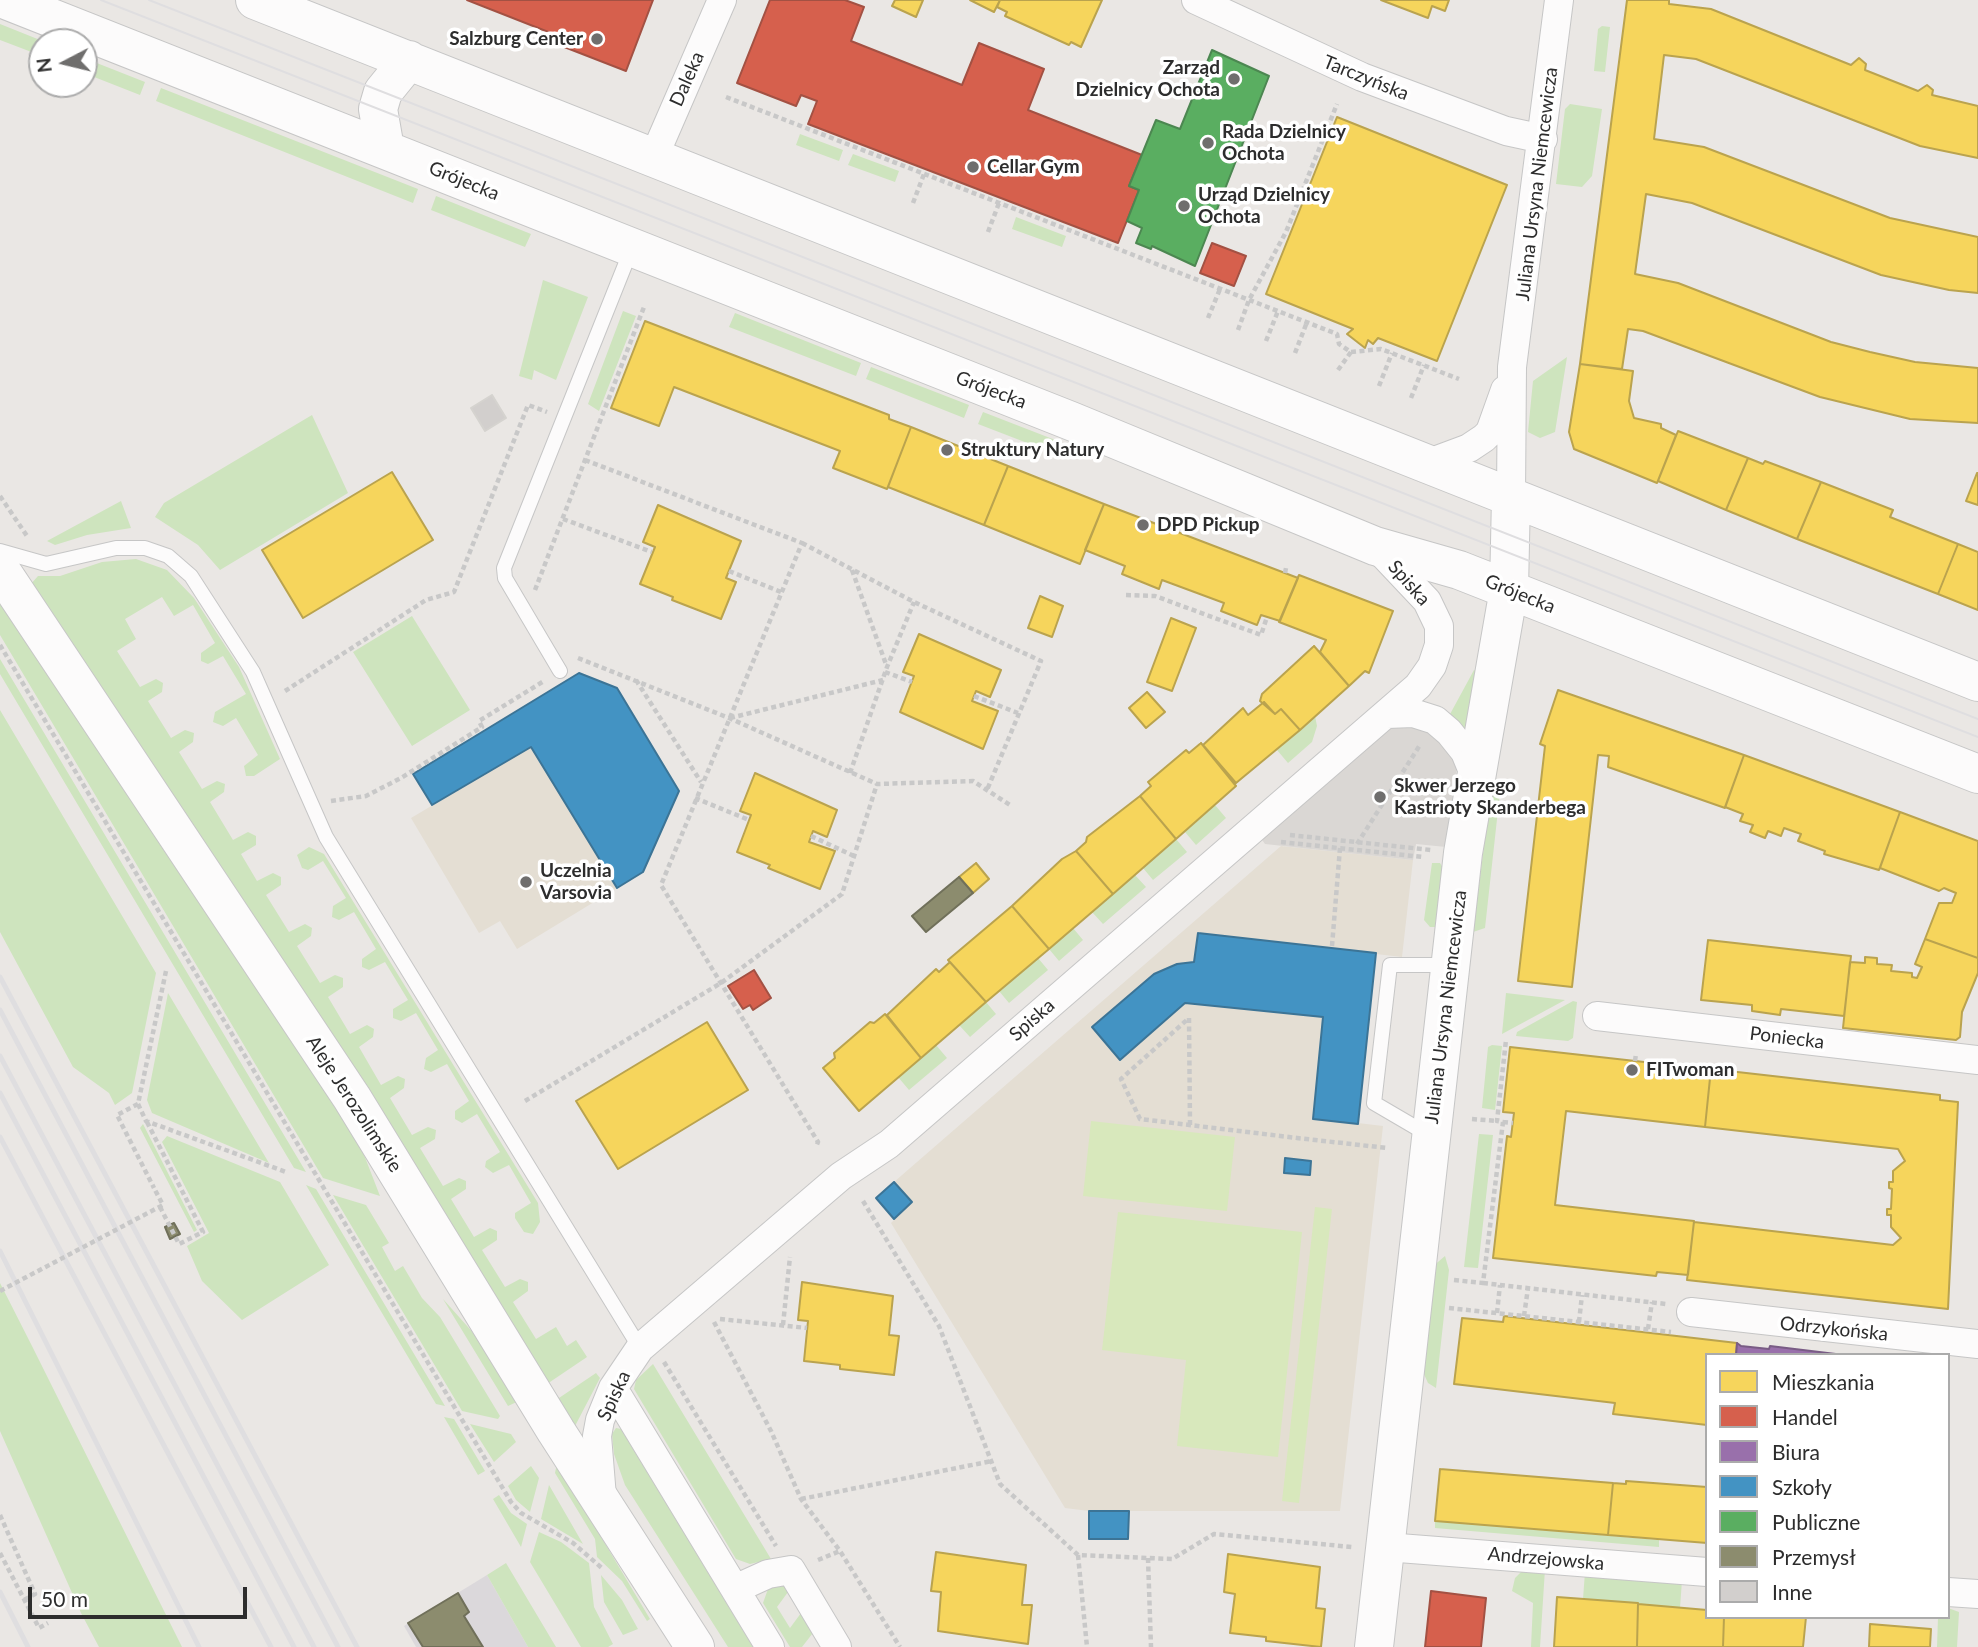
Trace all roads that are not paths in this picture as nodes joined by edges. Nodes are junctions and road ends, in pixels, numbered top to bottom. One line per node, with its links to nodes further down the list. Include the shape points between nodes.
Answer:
1 (6, 0): 8 (main road, Grójecka)
2 (255, 0): 6 (main road)
3 (722, 0): 9 (street, Daleka)
4 (1196, 0): 7 (street, Tarczyńska, via 1362,77 1506,131)
5 (1559, 0): 7 (street, Juliana Ursyna Niemcewicza)
6 (410, 60): 8 (main road, via 383,92 378,108); 9 (main road)
7 (1543, 139): 11 (street, Juliana Ursyna Niemcewicza)
8 (385, 149): 10 (main road, Grójecka)
9 (653, 159): 12 (main road)
10 (632, 249): 14 (main road, Grójecka); 18 (lane, via 504,568 505,578)
11 (1513, 367): 12 (street, Juliana Ursyna Niemcewicza, via 1490,432 1469,448); 13 (street, Juliana Ursyna Niemcewicza)
12 (1426, 464): 13 (main road)
13 (1511, 497): 17 (main road, Juliana Ursyna Niemcewicza); 19 (main road)
14 (1375, 546): 17 (main road, Grójecka); 20 (street, Spiska, via 1427,601 1440,626 1432,666 1418,687)
15 (0, 551): 29 (lane, via 46,564 132,547 155,551 179,563 208,598 253,672 321,827)
16 (0, 569): 31 (main road, Aleje Jerozolimskie, via 352,1098)
17 (1509, 589): 21 (main road, Grójecka); 22 (main road, Juliana Ursyna Niemcewicza)
18 (560, 671)
19 (1978, 682)
20 (1387, 714): 22 (street, via 1413,713 1435,720 1465,752); 29 (street, Spiska, via 889,1144 841,1176)
21 (1978, 775)
22 (1476, 779): 23 (main road, Juliana Ursyna Niemcewicza)
23 (1451, 965): 26 (main road, Juliana Ursyna Niemcewicza); 26 (lane, via 1391,965 1374,1103)
24 (1597, 1016): 25 (street, Poniecka)
25 (1978, 1060)
26 (1431, 1136): 32 (main road, Juliana Ursyna Niemcewicza)
27 (1681, 1316): 28 (street, Odrzykońska)
28 (1978, 1344)
29 (651, 1354): 30 (street, Spiska)
30 (613, 1388): 31 (street, Spiska, via 597,1436); 34 (street)
31 (603, 1505): 37 (main road, Aleje Jerozolimskie)
32 (1374, 1547): 33 (street, Andrzejowska); 40 (main road, Juliana Ursyna Niemcewicza)
33 (1705, 1572)
34 (735, 1589): 38 (street); 39 (street, via 768,1574 791,1570)
35 (1950, 1592): 36 (street)
36 (1978, 1594)
37 (695, 1647)
38 (770, 1647)
39 (837, 1647)
40 (1374, 1647)

